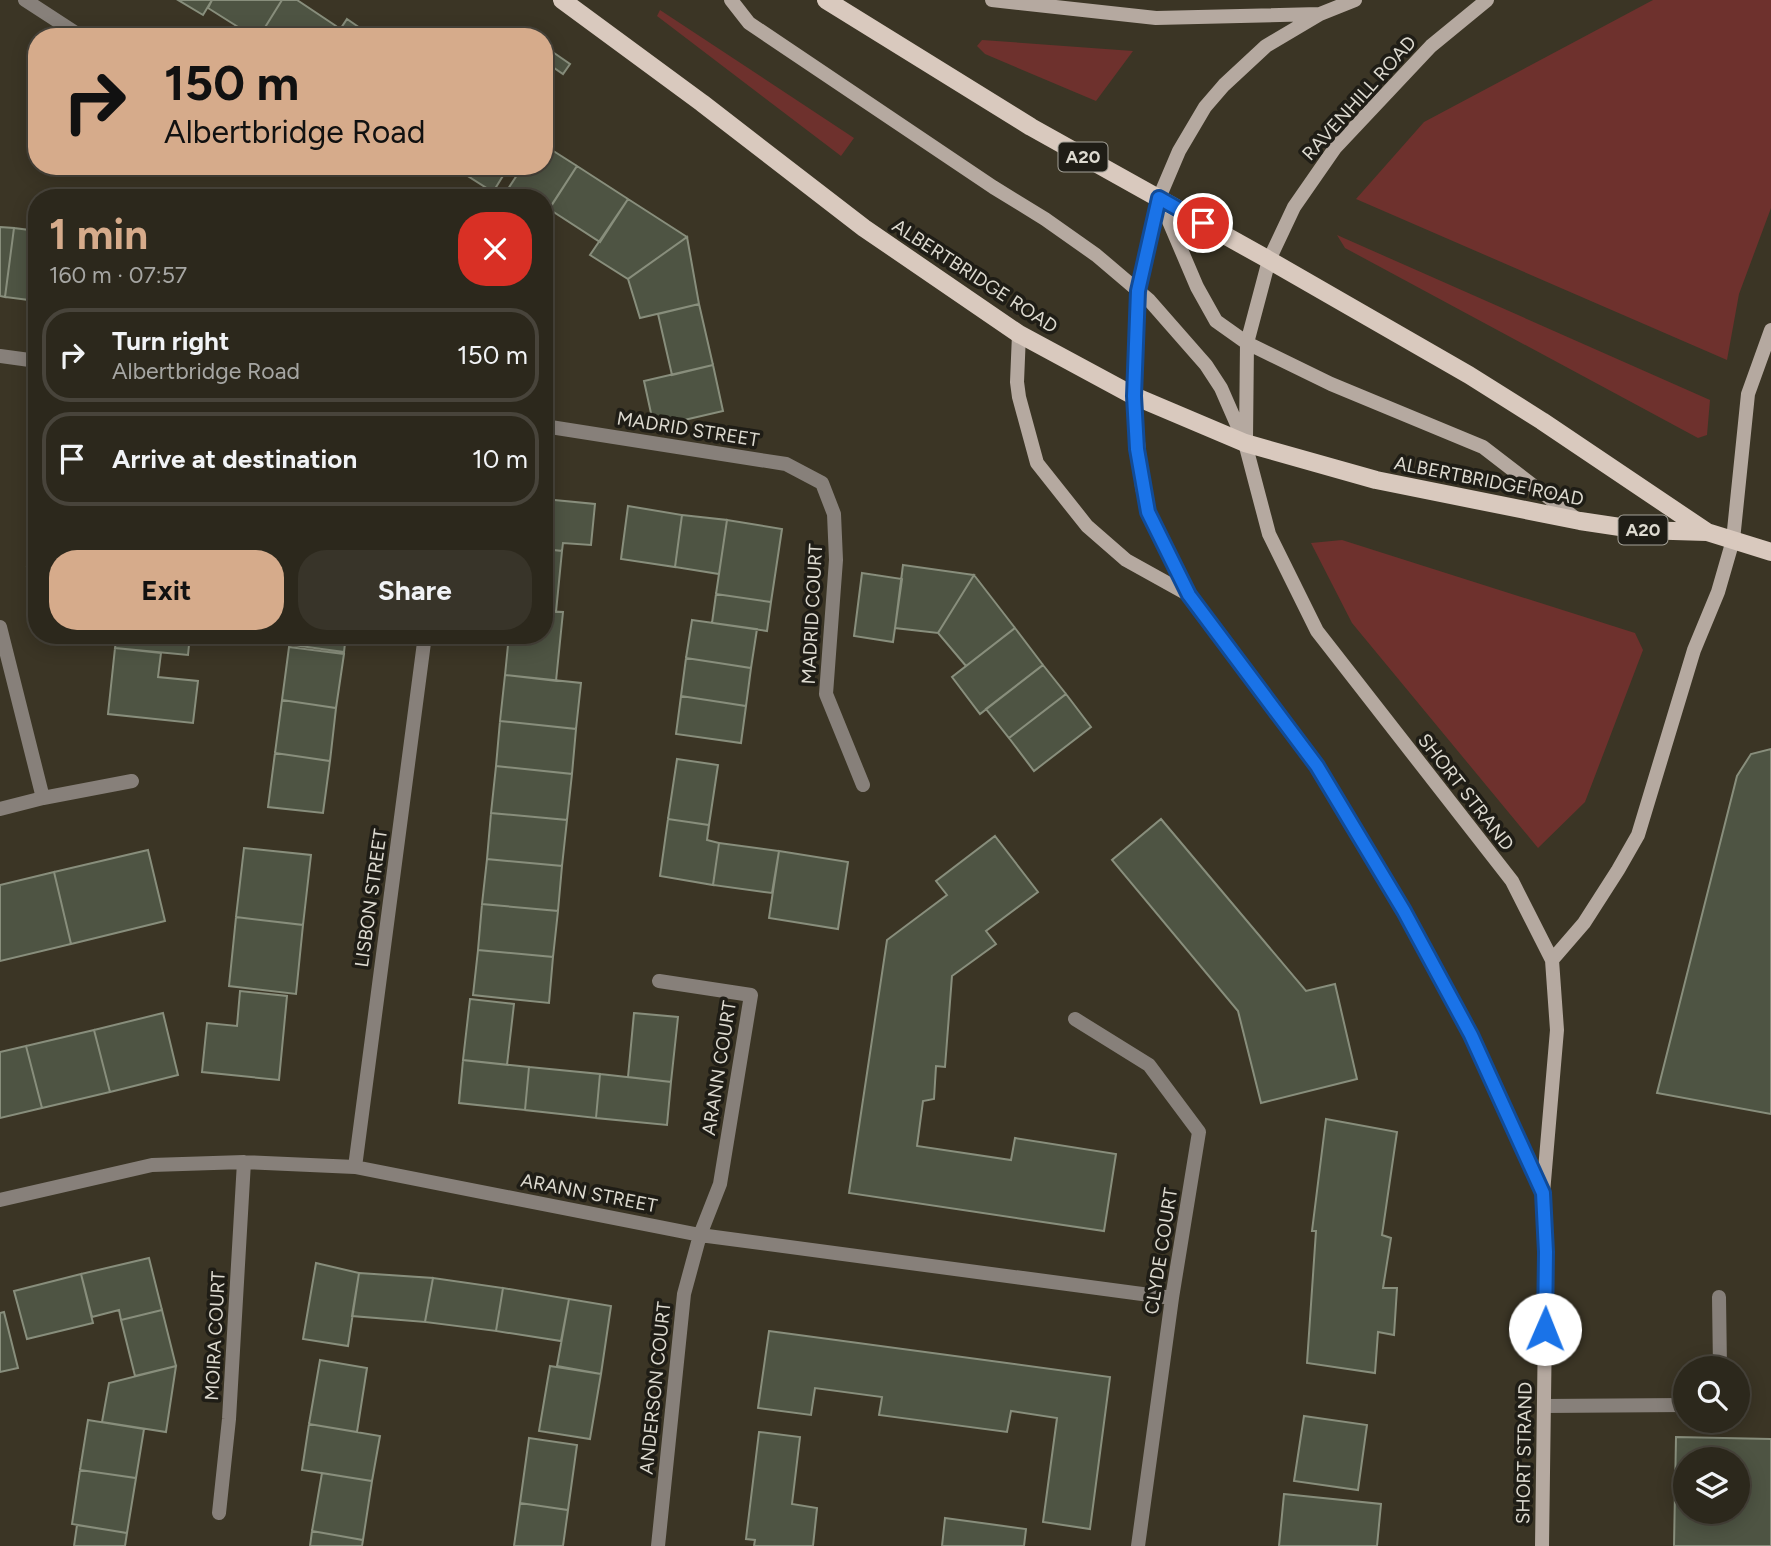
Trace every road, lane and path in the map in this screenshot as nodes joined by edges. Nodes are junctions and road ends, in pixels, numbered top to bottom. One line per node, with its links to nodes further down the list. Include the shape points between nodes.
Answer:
1 (25, 0): 9 (street)
2 (562, 0): 14 (main road, ALBERTBRIDGE ROAD / A20, via 839,211)
3 (731, 0): 12 (main road, via 749,23 1045,219)
4 (826, 0): 10 (main road, ALBERTBRIDGE ROAD / A20, via 1031,127)
5 (992, 0): 8 (main road, via 1156,18)
6 (1355, 0): 8 (main road)
7 (1487, 0): 11 (main road, RAVENHILL ROAD, via 1431,46 1335,148 1294,206)
8 (1320, 13): 10 (main road, via 1266,46 1224,85 1179,151)
9 (68, 28)
10 (1159, 198): 11 (main road, ALBERTBRIDGE ROAD / A20); 12 (main road, SHORT STRAND); 15 (main road, via 1216,321)
11 (1269, 260): 15 (main road, RAVENHILL ROAD); 23 (main road, ALBERTBRIDGE ROAD / A20, via 1490,388)
12 (1138, 291): 18 (main road, SHORT STRAND); 20 (main road, via 1206,365)
13 (1771, 330): 24 (main road, via 1748,394)
14 (1019, 334): 18 (main road, ALBERTBRIDGE ROAD / A20); 26 (main road, via 1019,397 1037,463 1097,535 1126,559)
15 (1247, 343): 20 (main road, RAVENHILL ROAD); 22 (main road, via 1331,384 1483,447)
16 (0, 356): 17 (street)
17 (28, 360)
18 (1134, 396): 20 (main road, ALBERTBRIDGE ROAD / A20); 26 (main road, SHORT STRAND, via 1148,512)
19 (553, 427): 21 (street, MADRID STREET, via 786,464)
20 (1245, 443): 22 (main road, ALBERTBRIDGE ROAD / A20, via 1376,480); 33 (main road, SHORT STRAND, via 1269,534 1317,631 1511,881)
21 (822, 483): 30 (street, MADRID COURT, via 834,514 836,560 826,694)
22 (1580, 522): 23 (main road, ALBERTBRIDGE ROAD / A20)
23 (1707, 532): 24 (main road, ALBERTBRIDGE ROAD / A20)
24 (1733, 540): 25 (main road, ALBERTBRIDGE ROAD / A20); 33 (main road, via 1638,835 1584,923)
25 (1771, 552)
26 (1189, 595): 38 (main road, SHORT STRAND, via 1317,766 1404,911 1471,1035)
27 (0, 627): 31 (street)
28 (424, 644): 37 (street, LISBON STREET)
29 (132, 781): 31 (street)
30 (863, 785)
31 (43, 798): 32 (street)
32 (0, 809)
33 (1552, 960): 38 (main road, SHORT STRAND, via 1556,1030)
34 (659, 981): 40 (street, ARANN COURT, via 751,995 720,1184)
35 (1075, 1019): 42 (street, CLYDE COURT, via 1149,1065 1199,1132)
36 (244, 1162): 37 (street, ARANN STREET); 39 (street, ARANN STREET, via 152,1165); 46 (street, MOIRA COURT)
37 (355, 1167): 40 (street, ARANN STREET)
38 (1543, 1193): 45 (main road, SHORT STRAND)
39 (0, 1200)
40 (700, 1235): 42 (street, ARANN STREET); 47 (street, ANDERSON COURT, via 684,1294)
41 (1719, 1297): 43 (street)
42 (1172, 1298): 48 (street, CLYDE COURT)
43 (1720, 1356)
44 (1673, 1405): 45 (street)
45 (1544, 1406): 49 (main road, SHORT STRAND)
46 (219, 1513)
47 (658, 1546)
48 (1138, 1546)
49 (1542, 1546)

